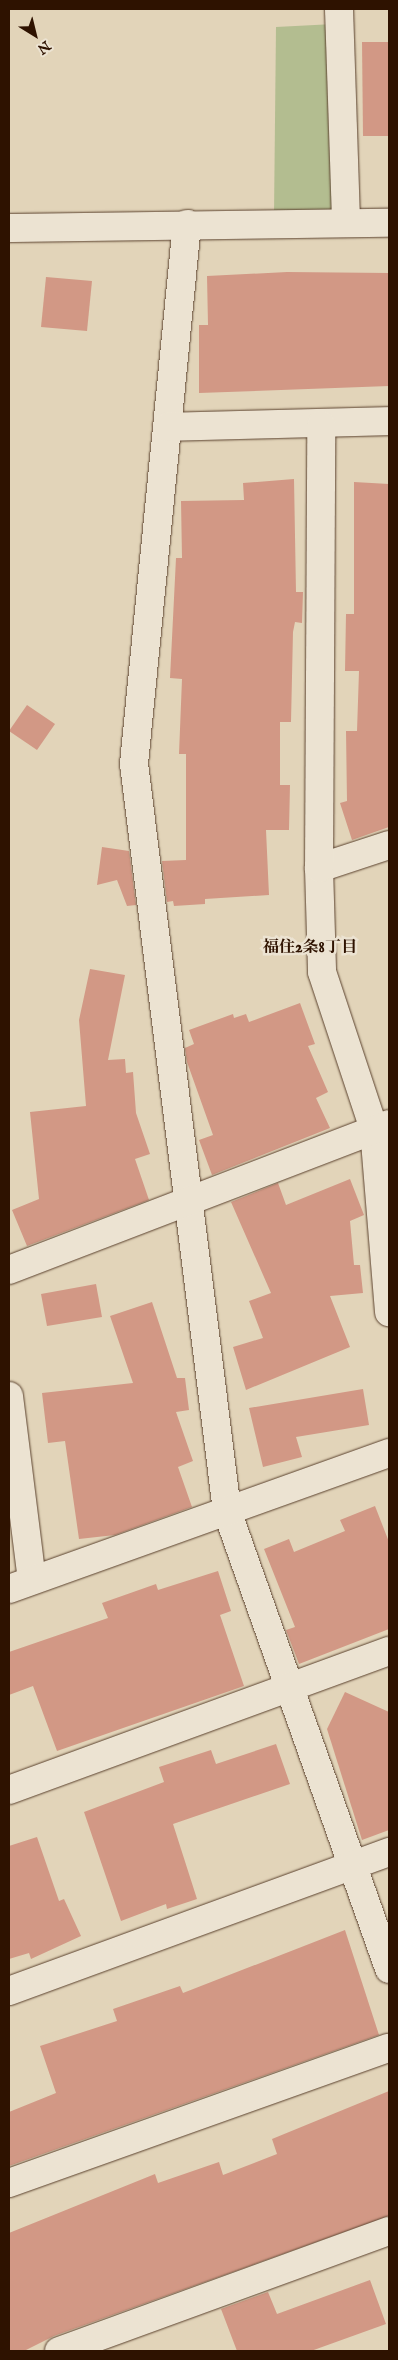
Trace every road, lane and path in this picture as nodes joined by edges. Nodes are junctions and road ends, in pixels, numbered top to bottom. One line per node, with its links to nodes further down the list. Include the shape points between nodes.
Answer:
1 (339, 9): 4 (street)
2 (389, 223): 4 (street)
3 (187, 224): 4 (street); 5 (street); 8 (street)
4 (346, 224)
5 (9, 228)
6 (389, 421): 7 (street)
7 (321, 425): 8 (street); 10 (street)
8 (167, 427): 12 (street, via 134,764)
9 (389, 845): 10 (street)
10 (319, 868): 11 (street, via 322,972)
11 (382, 1127): 12 (street); 14 (street)
12 (187, 1205): 13 (street); 17 (street)
13 (9, 1270)
14 (389, 1312)
15 (9, 1396): 18 (street)
16 (389, 1453): 17 (street)
17 (228, 1511): 18 (street); 20 (street)
18 (20, 1584)
19 (389, 1651): 20 (street)
20 (288, 1687): 21 (street); 23 (street)
21 (9, 1790)
22 (389, 1852): 23 (street)
23 (353, 1865): 24 (street); 25 (street)
24 (389, 1969)
25 (9, 1991)
26 (389, 2048): 27 (street)
27 (9, 2183)
28 (389, 2231): 29 (street)
29 (59, 2351)

